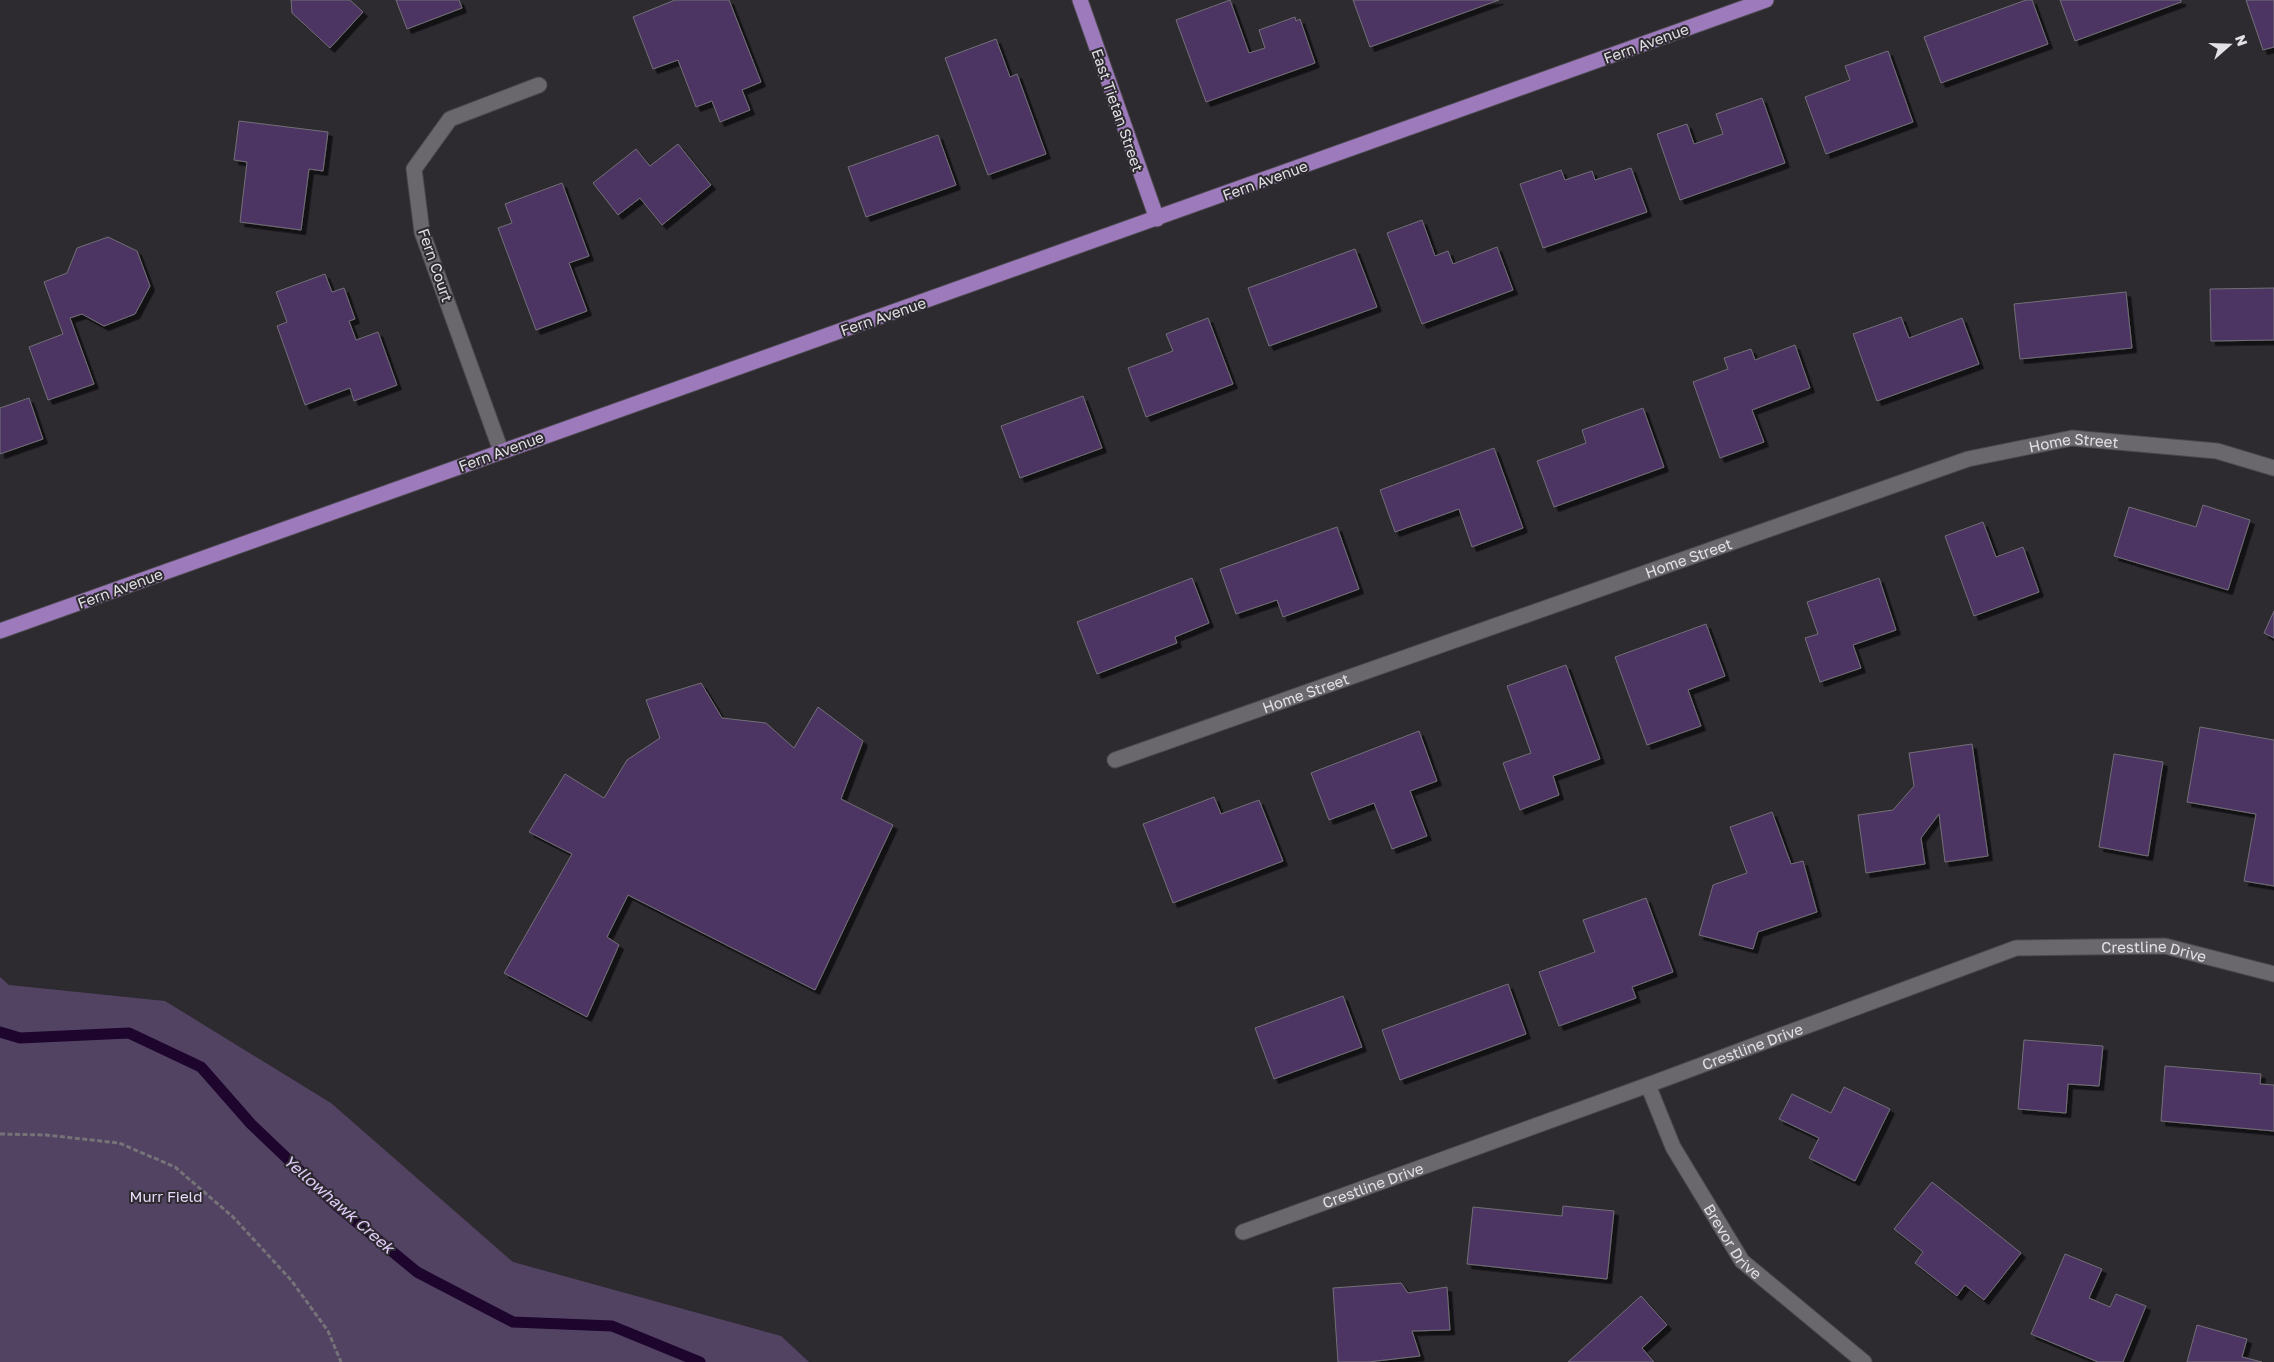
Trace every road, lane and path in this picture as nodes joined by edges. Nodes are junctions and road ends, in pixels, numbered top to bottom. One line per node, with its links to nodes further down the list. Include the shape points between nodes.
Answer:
1 (1080, 0): 4 (main road, East Tietan Street)
2 (1766, 0): 4 (main road, Fern Avenue)
3 (539, 85): 5 (street, Fern Court, via 450,119 414,169 422,232)
4 (1157, 219): 5 (main road, Fern Avenue)
5 (502, 450): 7 (main road, Fern Avenue)
6 (2274, 468): 8 (street, Home Street, via 2216,451 2072,438 1968,459)
7 (0, 631)
8 (1115, 760)
9 (2274, 974): 10 (street, Crestline Drive, via 2165,946 2016,948)
10 (1648, 1086): 12 (street, Crestline Drive); 14 (street, Brevor Drive, via 1673,1147 1742,1261)
11 (0, 1134): 13 (path, via 119,1143 176,1167 233,1217 291,1280 328,1331)
12 (1243, 1232)
13 (340, 1362)
14 (1864, 1362)

